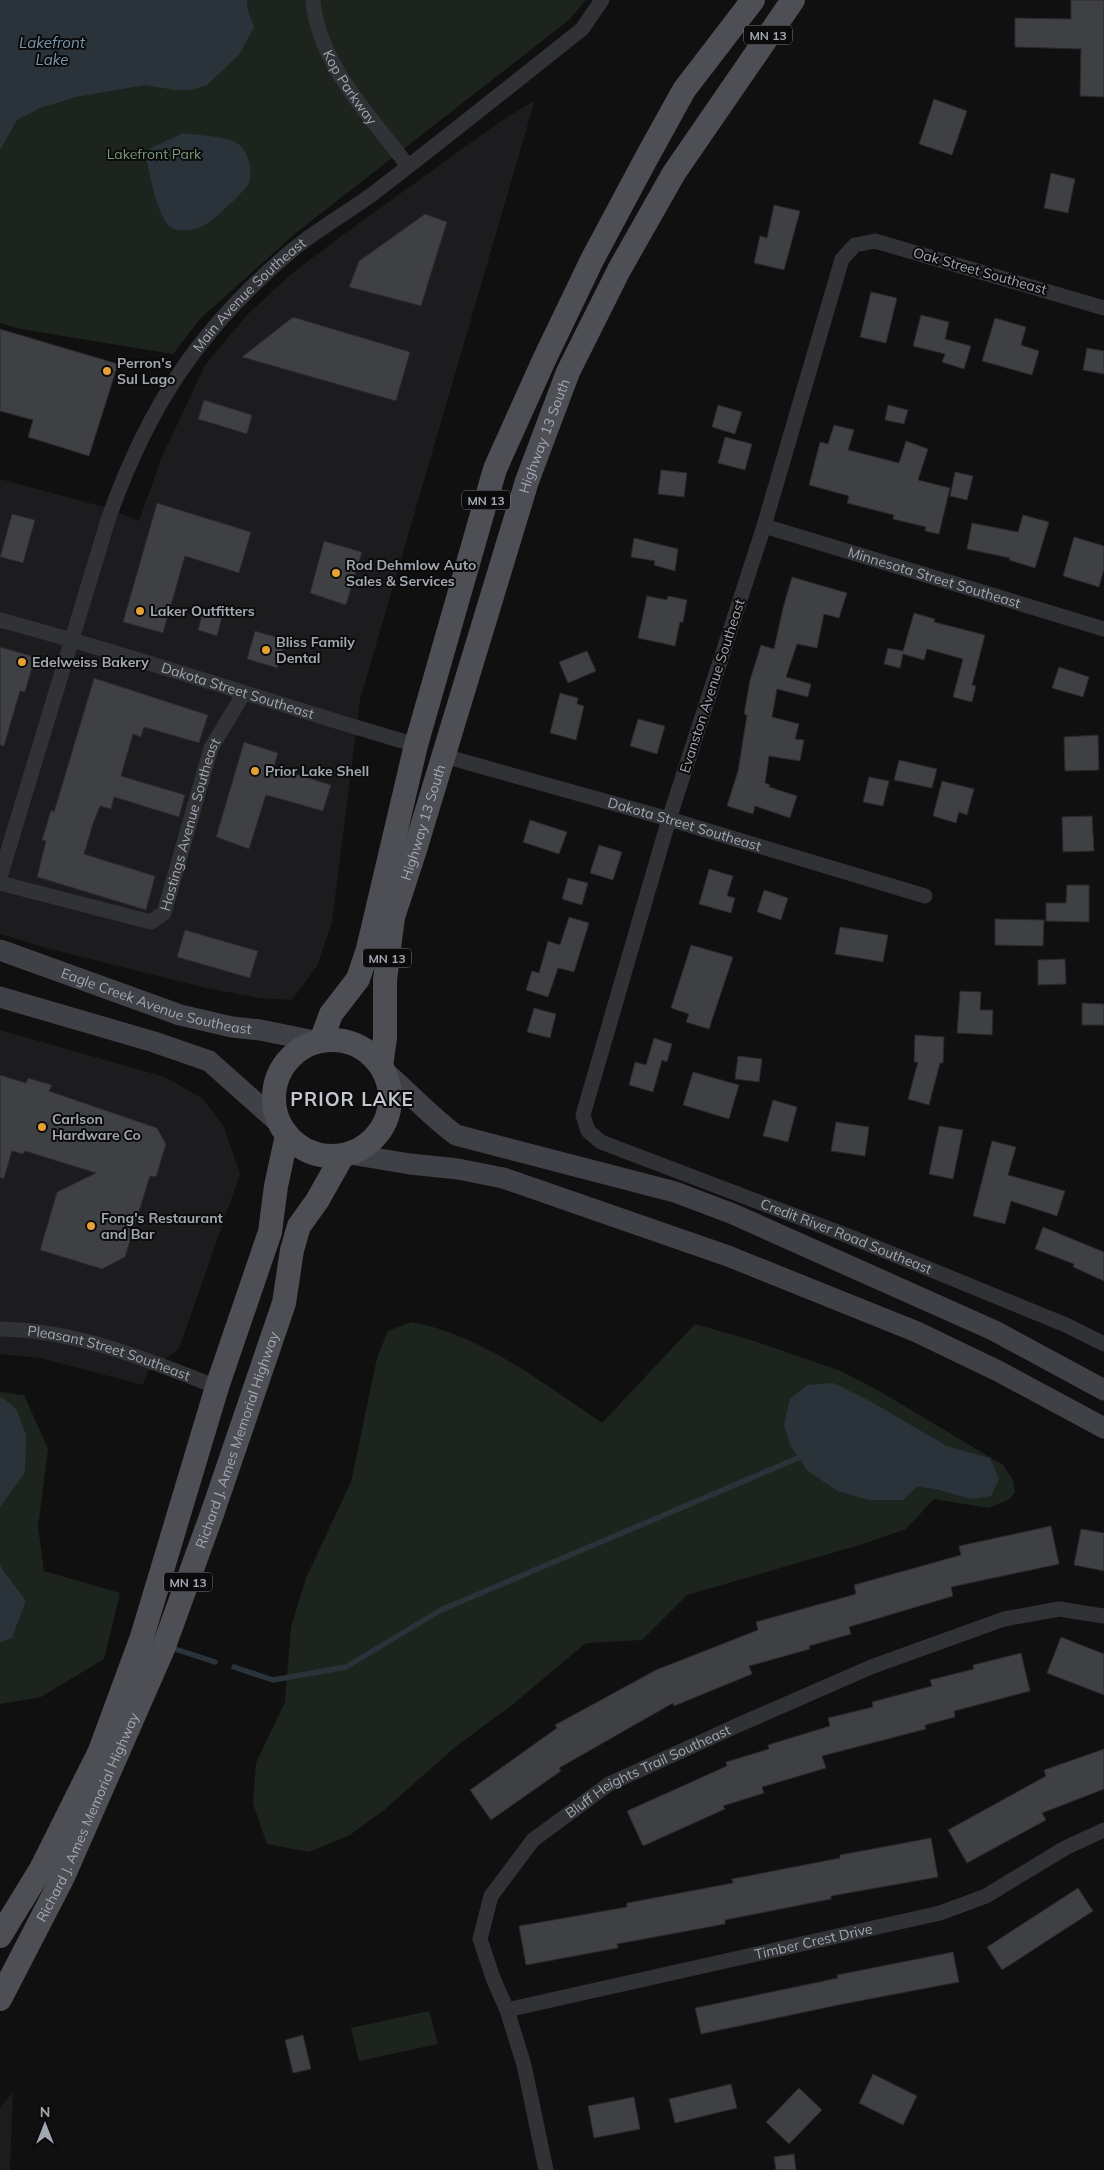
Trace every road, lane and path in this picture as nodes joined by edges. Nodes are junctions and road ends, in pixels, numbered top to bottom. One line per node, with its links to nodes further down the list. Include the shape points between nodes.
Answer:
1 (313, 0): 5 (street, Kop Parkway, via 314,16 324,47 339,75)
2 (602, 0): 5 (street, Main Avenue Southeast, via 582,29)
3 (753, 0): 13 (main road, Highway 13 South / MN 13, via 684,90 592,260 544,360 495,469)
4 (794, 0): 14 (main road, Highway 13 South / MN 13, via 674,173 619,270 568,372 527,481)
5 (408, 166): 11 (street, Main Avenue Southeast, via 292,250 257,281 225,313 182,368 161,400 123,476)
6 (855, 245): 7 (street, Oak Street Southeast, via 875,241); 8 (street, Evanston Avenue Southeast, via 842,259)
7 (1104, 308)
8 (764, 526): 10 (street, Minnesota Street Southeast); 15 (street, Evanston Avenue Southeast)
9 (0, 620): 11 (street, Dakota Street Southeast)
10 (1104, 629)
11 (73, 640): 12 (street, Dakota Street Southeast); 16 (street, Main Avenue Southeast)
12 (244, 693): 13 (street, Dakota Street Southeast); 17 (street, Hastings Avenue Southeast, via 211,748 164,913 151,922)
13 (416, 745): 21 (main road, Highway 13 South / MN 13, via 368,949 358,978 331,1014)
14 (444, 756): 15 (street, Dakota Street Southeast); 22 (main road, Highway 13 South / MN 13, via 393,917 385,980)
15 (669, 819): 18 (street, Dakota Street Southeast); 24 (street, Evanston Avenue Southeast, via 583,1115)
16 (0, 877)
17 (0, 883)
18 (925, 896)
19 (0, 950): 21 (main road, Eagle Creek Avenue Southeast, via 180,1015 232,1028)
20 (0, 997): 23 (main road, via 154,1042 209,1062)
21 (318, 1041): 22 (main road, via 335,1039 355,1044 372,1055); 23 (main road, via 299,1049 285,1062 276,1078 273,1096 276,1114)
22 (383, 1069): 25 (main road, via 390,1090 390,1111 382,1130 368,1144); 29 (main road, via 435,1120 456,1135 666,1190 733,1214 994,1331)
23 (284, 1130): 25 (main road, via 296,1144 311,1153); 28 (main road, Richard J. Ames Memorial Highway / MN 13, via 270,1232)
24 (588, 1131): 27 (street, Credit River Road Southeast, via 601,1142 851,1237 1066,1325)
25 (346, 1154): 30 (main road, via 458,1168 503,1178 719,1253 917,1332); 34 (main road, Richard J. Ames Memorial Highway / MN 13, via 299,1226 284,1303 163,1649 63,1877)
26 (0, 1329): 28 (street, Pleasant Street Southeast, via 19,1329 93,1342)
27 (1104, 1344)
28 (217, 1387): 33 (main road, Richard J. Ames Memorial Highway / MN 13, via 142,1638 100,1751 41,1870)
29 (1104, 1390)
30 (1104, 1428)
31 (1104, 1616): 35 (street, Bluff Heights Trail Southeast, via 1059,1609 1004,1619 871,1667 609,1784 533,1840 490,1896 480,1939)
32 (1104, 1830): 35 (street, Timber Crest Drive, via 1065,1848 986,1896 940,1913)
33 (0, 1936)
34 (0, 1999)
35 (508, 2010): 36 (street, Bluff Heights Trail Southeast, via 524,2065)
36 (546, 2170)

